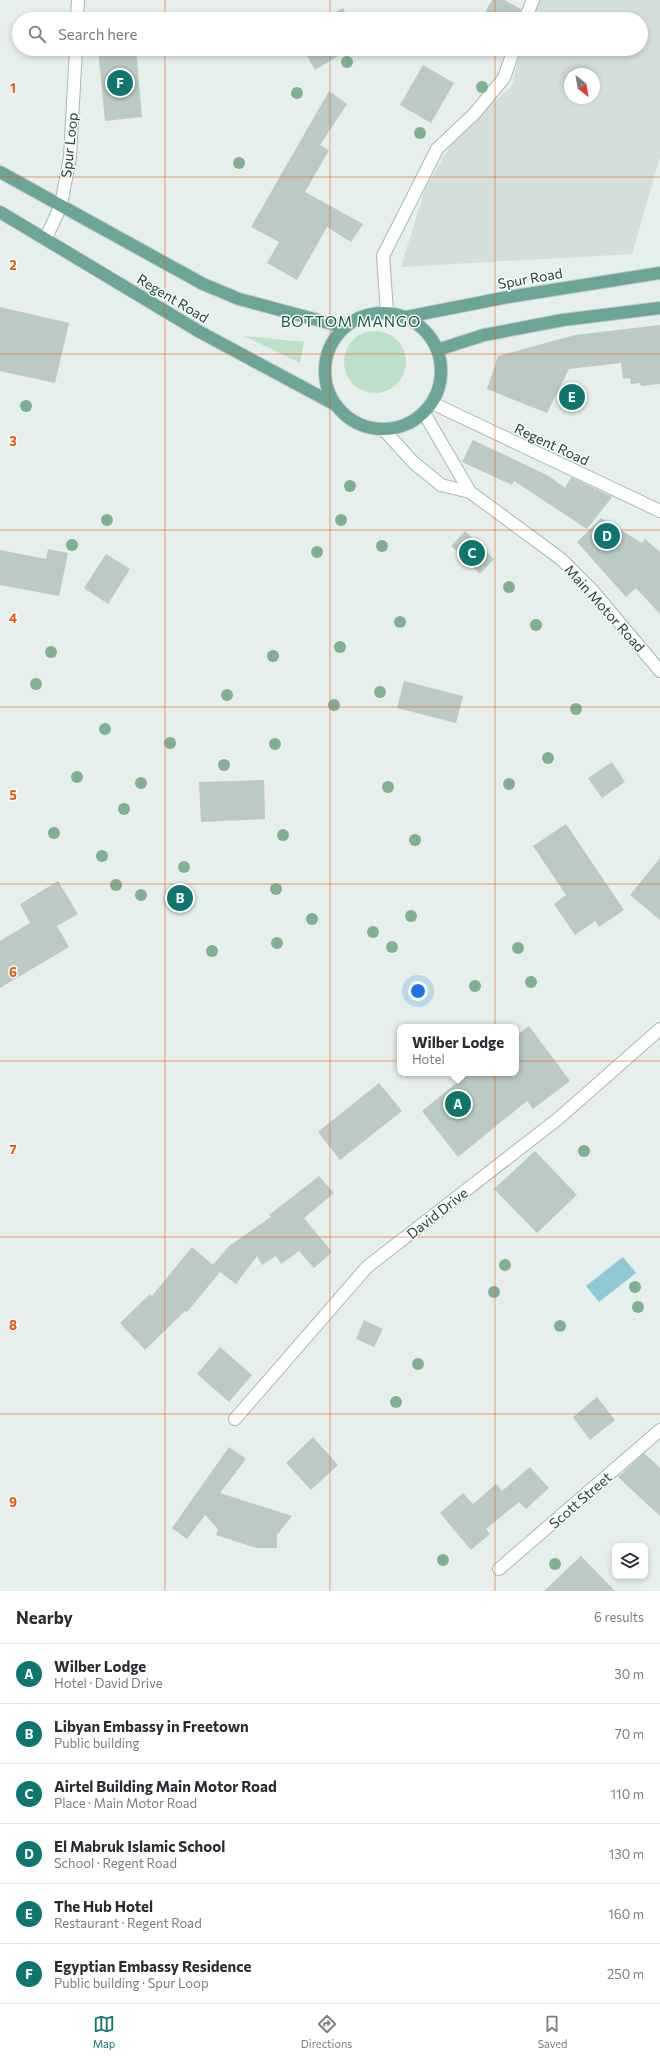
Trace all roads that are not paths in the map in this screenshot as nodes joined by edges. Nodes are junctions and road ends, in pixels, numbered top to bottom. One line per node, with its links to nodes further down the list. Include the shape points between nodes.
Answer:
1 (78, 0): 3 (street)
2 (533, 0): 4 (street)
3 (77, 12)
4 (528, 12)
5 (76, 56): 8 (street, Spur Loop, via 70,157)
6 (512, 56): 13 (street, via 504,78 474,114 437,149 383,256)
7 (0, 172): 8 (main road, Regent Road)
8 (60, 205): 10 (street, Spur Loop); 15 (main road, Regent Road, via 203,284 239,299)
9 (0, 212): 10 (main road, Regent Road)
10 (46, 238): 18 (main road, Regent Road, via 200,332)
11 (660, 273): 14 (main road, Spur Road, via 508,297)
12 (660, 308): 16 (main road, via 563,320 484,335)
13 (387, 312): 14 (main road); 15 (main road, via 364,316)
14 (406, 317): 16 (main road, via 432,338)
15 (344, 326): 18 (main road, via 332,343 324,363 324,378)
16 (437, 350): 17 (main road, via 442,366 441,378)
17 (432, 403): 19 (main road); 22 (street, Regent Road)
18 (334, 404): 20 (main road, via 349,419 369,428)
19 (424, 413): 20 (main road, via 412,422); 21 (street, Main Motor Road)
20 (384, 430): 21 (street, Main Motor Road, via 413,462 441,485)
21 (470, 492): 23 (street, Main Motor Road, via 561,559 593,591)
22 (660, 511)
23 (660, 671)
24 (660, 1028): 25 (street, David Drive, via 559,1118 367,1267)
25 (235, 1419)
26 (660, 1430): 27 (street, Scott Street)
27 (499, 1569)

